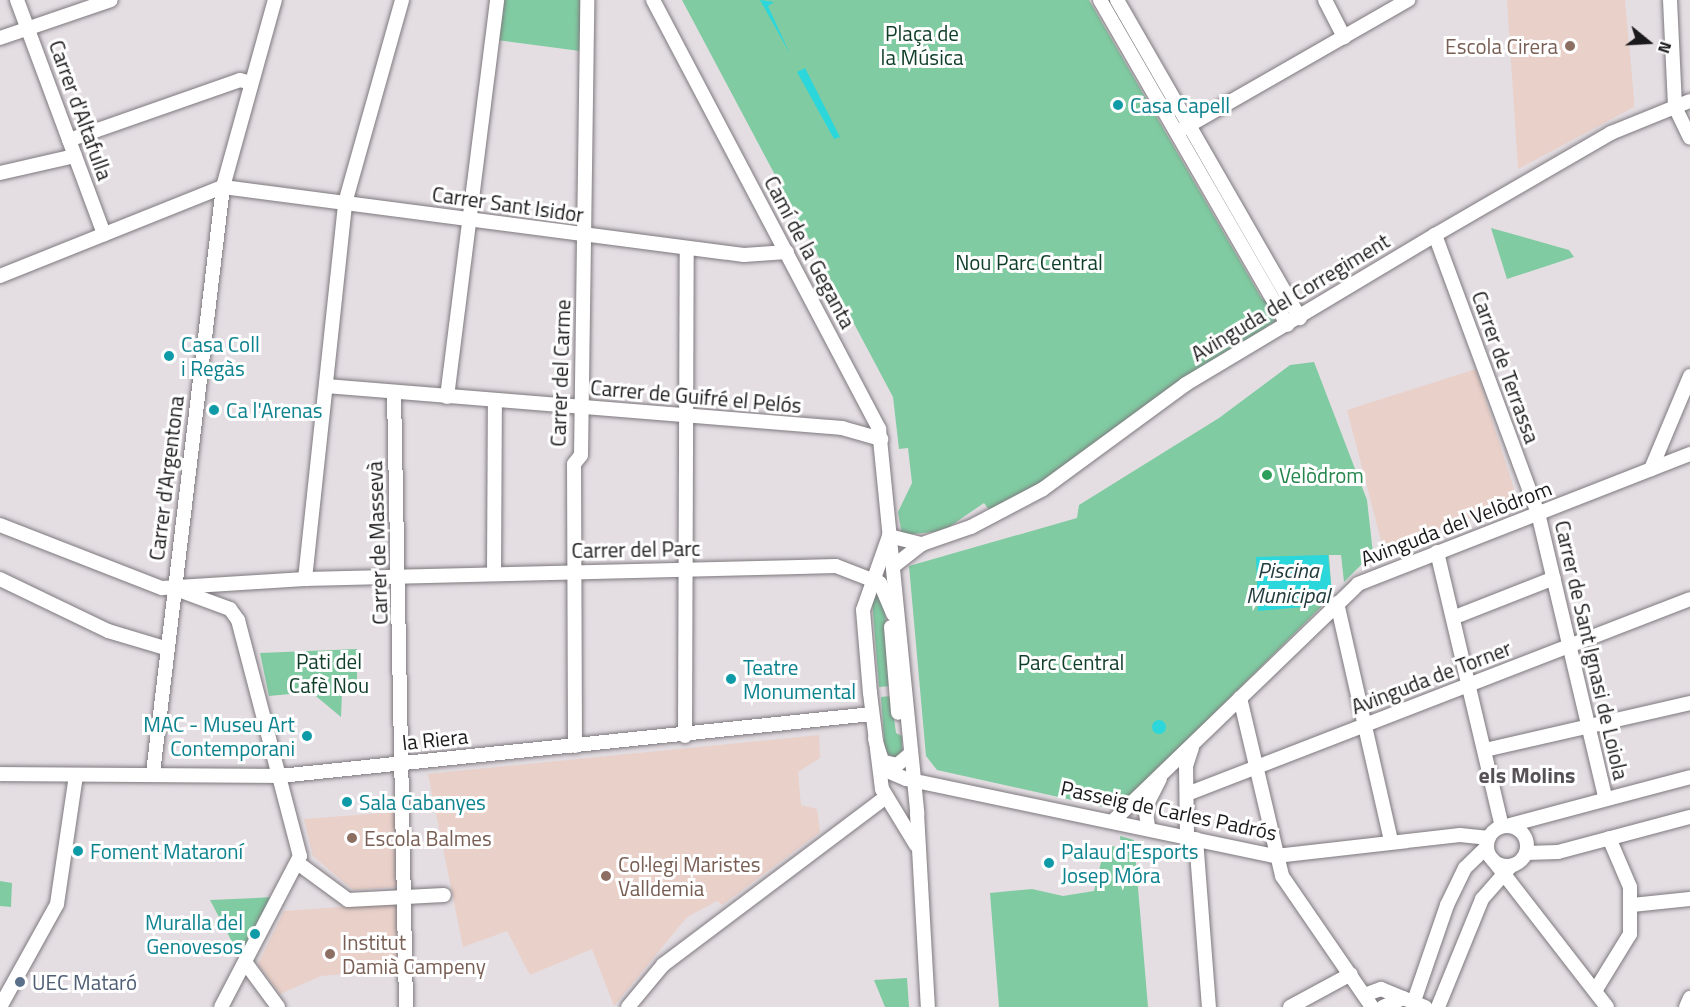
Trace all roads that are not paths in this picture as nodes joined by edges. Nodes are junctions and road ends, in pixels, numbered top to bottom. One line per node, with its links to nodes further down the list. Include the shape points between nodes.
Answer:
1 (17, 0): 13 (street, Carrer d'Altafulla)
2 (111, 0): 13 (street)
3 (275, 0): 16 (street, Carrer d'Argentona)
4 (402, 0): 25 (street)
5 (497, 0): 26 (street)
6 (586, 0): 29 (street, Carrer del Carme)
7 (653, 0): 31 (street, Camí de la Geganta)
8 (1100, 0): 19 (street)
9 (1117, 0): 19 (street)
10 (1325, 0): 14 (street)
11 (1408, 0): 14 (street)
12 (1670, 0): 18 (street)
13 (28, 28): 15 (street); 21 (street, Carrer d'Altafulla)
14 (1344, 37): 19 (street)
15 (0, 38)
16 (251, 83): 21 (street, via 240,80); 24 (street, Carrer d'Argentona)
17 (1690, 102): 18 (street, Avinguda del Corregiment)
18 (1675, 107): 20 (street); 28 (street, Avinguda del Corregiment, via 1611,133)
19 (1183, 129): 33 (street)
20 (1690, 138)
21 (69, 140): 22 (street, Carrer d'Altafulla)
22 (75, 156): 23 (street); 27 (street, Carrer d'Altafulla)
23 (0, 173)
24 (223, 187): 25 (street, Carrer Sant Isidor); 27 (street); 58 (street, Carrer d'Argentona)
25 (345, 203): 26 (street, Carrer Sant Isidor); 35 (street)
26 (466, 219): 29 (street, Carrer Sant Isidor); 37 (street)
27 (104, 234): 32 (street)
28 (1435, 235): 33 (street, Avinguda del Corregiment); 44 (street, Carrer de Terrassa)
29 (585, 236): 30 (street, Carrer Sant Isidor); 39 (street, Carrer del Carme)
30 (687, 248): 31 (street, Carrer Sant Isidor, via 751,255); 40 (street)
31 (787, 252): 41 (street, Camí de la Geganta)
32 (0, 276)
33 (1294, 321): 47 (street, Avinguda del Corregiment, via 1186,384 1043,489 971,527)
34 (1690, 376): 43 (street)
35 (326, 386): 36 (street, Carrer de Guifré el Pelós); 56 (street)
36 (394, 393): 37 (street, Carrer de Guifré el Pelós); 53 (street, Carrer de Massevà)
37 (447, 397): 38 (street, Carrer de Guifré el Pelós)
38 (495, 402): 39 (street, Carrer de Guifré el Pelós); 52 (street)
39 (581, 407): 40 (street, Carrer de Guifré el Pelós); 51 (street, Carrer del Carme, via 581,454 574,464)
40 (687, 417): 41 (street, Carrer de Guifré el Pelós, via 842,429); 50 (street)
41 (881, 438): 46 (street, Camí de la Geganta)
42 (1690, 454): 43 (street, Avinguda del Velòdrom)
43 (1651, 469): 44 (street, Avinguda del Velòdrom)
44 (1538, 513): 48 (street, Avinguda del Velòdrom); 54 (street, Carrer de Sant Ignasi de Loiola)
45 (0, 525): 58 (street, via 156,587)
46 (889, 536): 47 (street); 49 (street, Camí de la Geganta); 57 (street)
47 (922, 544): 49 (street, Avinguda del Corregiment)
48 (1437, 552): 61 (street, Avinguda del Velòdrom, via 1358,584); 62 (street)
49 (895, 565): 65 (street, Camí de la Geganta)
50 (686, 569): 51 (street, Carrer del Parc); 57 (street, Carrer del Parc, via 836,566); 72 (street)
51 (578, 572): 52 (street, Carrer del Parc); 75 (street, Carrer del Carme)
52 (494, 574): 53 (street, Carrer del Parc)
53 (399, 577): 56 (street, Carrer del Parc); 80 (street, Carrer de Massevà)
54 (1554, 578): 62 (street); 63 (street, Carrer de Sant Ignasi de Loiola)
55 (0, 579): 64 (street, via 108,631)
56 (305, 579): 58 (street, Carrer del Parc)
57 (872, 579): 60 (street, via 886,589); 69 (street, via 863,610)
58 (173, 588): 64 (street, Carrer d'Argentona); 86 (street, via 235,614)
59 (1690, 599): 63 (street, Avinguda de Torner)
60 (889, 601): 65 (street); 73 (street, via 898,711)
61 (1337, 603): 67 (street, Avinguda del Velòdrom); 70 (street)
62 (1455, 617): 66 (street)
63 (1569, 645): 66 (street, Avinguda de Torner); 71 (street, Carrer de Sant Ignasi de Loiola)
64 (165, 648): 82 (street, Carrer d'Argentona)
65 (902, 649): 73 (street)
66 (1467, 684): 70 (street, Avinguda de Torner); 77 (street)
67 (1239, 698): 76 (street, Avinguda del Velòdrom); 81 (street)
68 (1690, 703): 71 (street)
69 (872, 714): 72 (street, la Riera); 74 (street)
70 (1366, 725): 81 (street, Avinguda de Torner); 98 (street)
71 (1588, 725): 77 (street); 90 (street, Carrer de Sant Ignasi de Loiola)
72 (685, 736): 75 (street, la Riera)
73 (909, 737): 78 (street)
74 (874, 740): 79 (street); 91 (street)
75 (575, 746): 80 (street, la Riera)
76 (1192, 747): 84 (street, Avinguda del Velòdrom); 89 (street)
77 (1485, 750): 95 (street)
78 (910, 754): 79 (street, via 897,765); 88 (street)
79 (880, 762): 88 (street, Passeig de Carles Padrós, via 891,775)
80 (403, 763): 86 (street, la Riera); 106 (street, Carrer de Massevà)
81 (1258, 766): 89 (street, Avinguda de Torner); 102 (street)
82 (153, 773): 85 (street, la Riera); 86 (street, la Riera)
83 (0, 774): 85 (street, la Riera)
84 (1162, 774): 93 (street, Avinguda del Velòdrom); 94 (street, Avinguda del Velòdrom, via 1145,808)
85 (76, 775): 115 (street, via 57,904)
86 (280, 776): 103 (street)
87 (1690, 777): 90 (street)
88 (913, 781): 93 (street, Passeig de Carles Padrós); 100 (street)
89 (1187, 794): 96 (street)
90 (1605, 796): 95 (street)
91 (886, 797): 100 (street); 119 (street, via 663,965)
92 (1690, 818): 97 (street)
93 (1114, 820): 94 (street, Passeig de Carles Padrós)
94 (1148, 826): 96 (street, Passeig de Carles Padrós)
95 (1506, 826): 99 (street); 101 (street, via 1527,839)
96 (1192, 838): 102 (street, Passeig de Carles Padrós); 121 (street)
97 (1610, 838): 101 (street); 108 (street)
98 (1391, 841): 99 (street, Passeig de Carles Padrós); 102 (street, Passeig de Carles Padrós)
99 (1488, 843): 104 (street, via 1493,860); 114 (street, via 1465,868 1447,905)
100 (916, 845): 120 (street)
101 (1526, 853): 104 (street)
102 (1276, 856): 110 (street, via 1282,876)
103 (299, 864): 106 (street, via 348,900); 109 (street)
104 (1506, 870): 111 (street); 124 (street, via 1482,899)
105 (444, 895): 106 (street)
106 (404, 897): 118 (street, Carrer de Massevà)
107 (1690, 899): 108 (street)
108 (1632, 905): 111 (street, via 1630,934)
109 (244, 962): 116 (street); 117 (street)
110 (1352, 974): 113 (street); 122 (street)
111 (1595, 991): 125 (street)
112 (1690, 998): 126 (street)
113 (1370, 1000): 114 (street, via 1381,989)
114 (1414, 1002): 123 (street)
115 (0, 1007)
116 (221, 1007)
117 (278, 1007)
118 (406, 1007)
119 (628, 1007)
120 (928, 1007)
121 (1209, 1007)
122 (1290, 1007)
123 (1383, 1007)
124 (1438, 1007)
125 (1607, 1007)
126 (1686, 1007)

